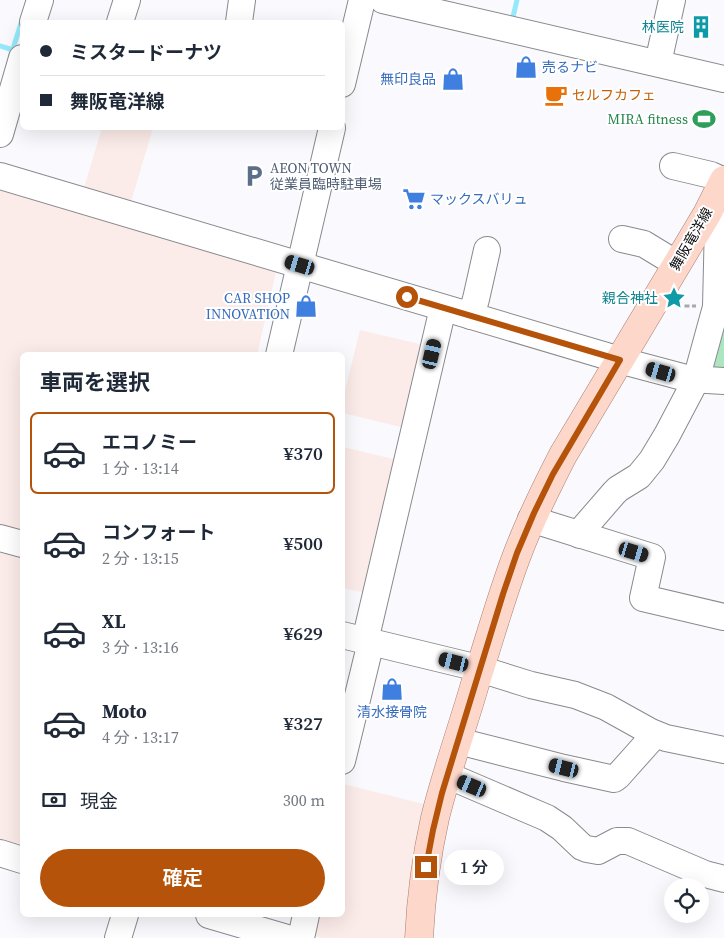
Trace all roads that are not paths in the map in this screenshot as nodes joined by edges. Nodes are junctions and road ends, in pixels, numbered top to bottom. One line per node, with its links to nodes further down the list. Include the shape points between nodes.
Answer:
1 (40, 0): 7 (street)
2 (127, 0): 8 (street)
3 (242, 0): 9 (street)
4 (362, 0): 12 (street)
5 (382, 0): 10 (street)
6 (672, 0): 10 (street)
7 (34, 20)
8 (121, 20)
9 (239, 20)
10 (658, 63): 13 (street)
11 (20, 65): 15 (street)
12 (345, 71)
13 (724, 78)
14 (331, 130): 22 (street)
15 (0, 134)
16 (673, 166): 18 (street)
17 (0, 176): 22 (street)
18 (724, 181): 19 (main road, 舞阪竜洋線)
19 (706, 214): 23 (main road, 舞阪竜洋線); 29 (street, via 718,222 716,306)
20 (622, 239): 23 (street, via 644,244)
21 (487, 250): 25 (street)
22 (292, 263): 24 (street); 26 (street); 27 (street)
23 (677, 264): 28 (main road, 舞阪竜洋線)
24 (443, 308): 25 (street); 36 (street)
25 (471, 316): 28 (street)
26 (263, 352)
27 (279, 352)
28 (620, 360): 29 (street); 31 (main road, 舞阪竜洋線, via 563,455)
29 (696, 380): 30 (street); 32 (street, via 644,472 618,489)
30 (724, 381)
31 (532, 519): 32 (street); 37 (main road, 舞阪竜洋線, via 510,574)
32 (580, 535): 35 (street, via 652,557 643,598)
33 (0, 538): 34 (street)
34 (20, 543)
35 (724, 617)
36 (360, 639): 37 (street); 39 (street)
37 (480, 669): 38 (street, via 586,698); 40 (main road, 舞阪竜洋線)
38 (653, 733): 40 (street, via 614,779); 41 (street)
39 (345, 741)
40 (458, 741): 42 (main road, 舞阪竜洋線)
41 (724, 750)
42 (447, 776): 45 (street, via 538,814 562,828 587,849 598,850 617,841 628,841); 53 (main road, 舞阪竜洋線, via 429,850)
43 (0, 853): 44 (street)
44 (20, 859)
45 (724, 880)
46 (124, 917): 50 (street)
47 (216, 917): 49 (street)
48 (306, 917): 52 (street)
49 (251, 927): 51 (street)
50 (118, 938)
51 (287, 938)
52 (301, 938)
53 (419, 938)

